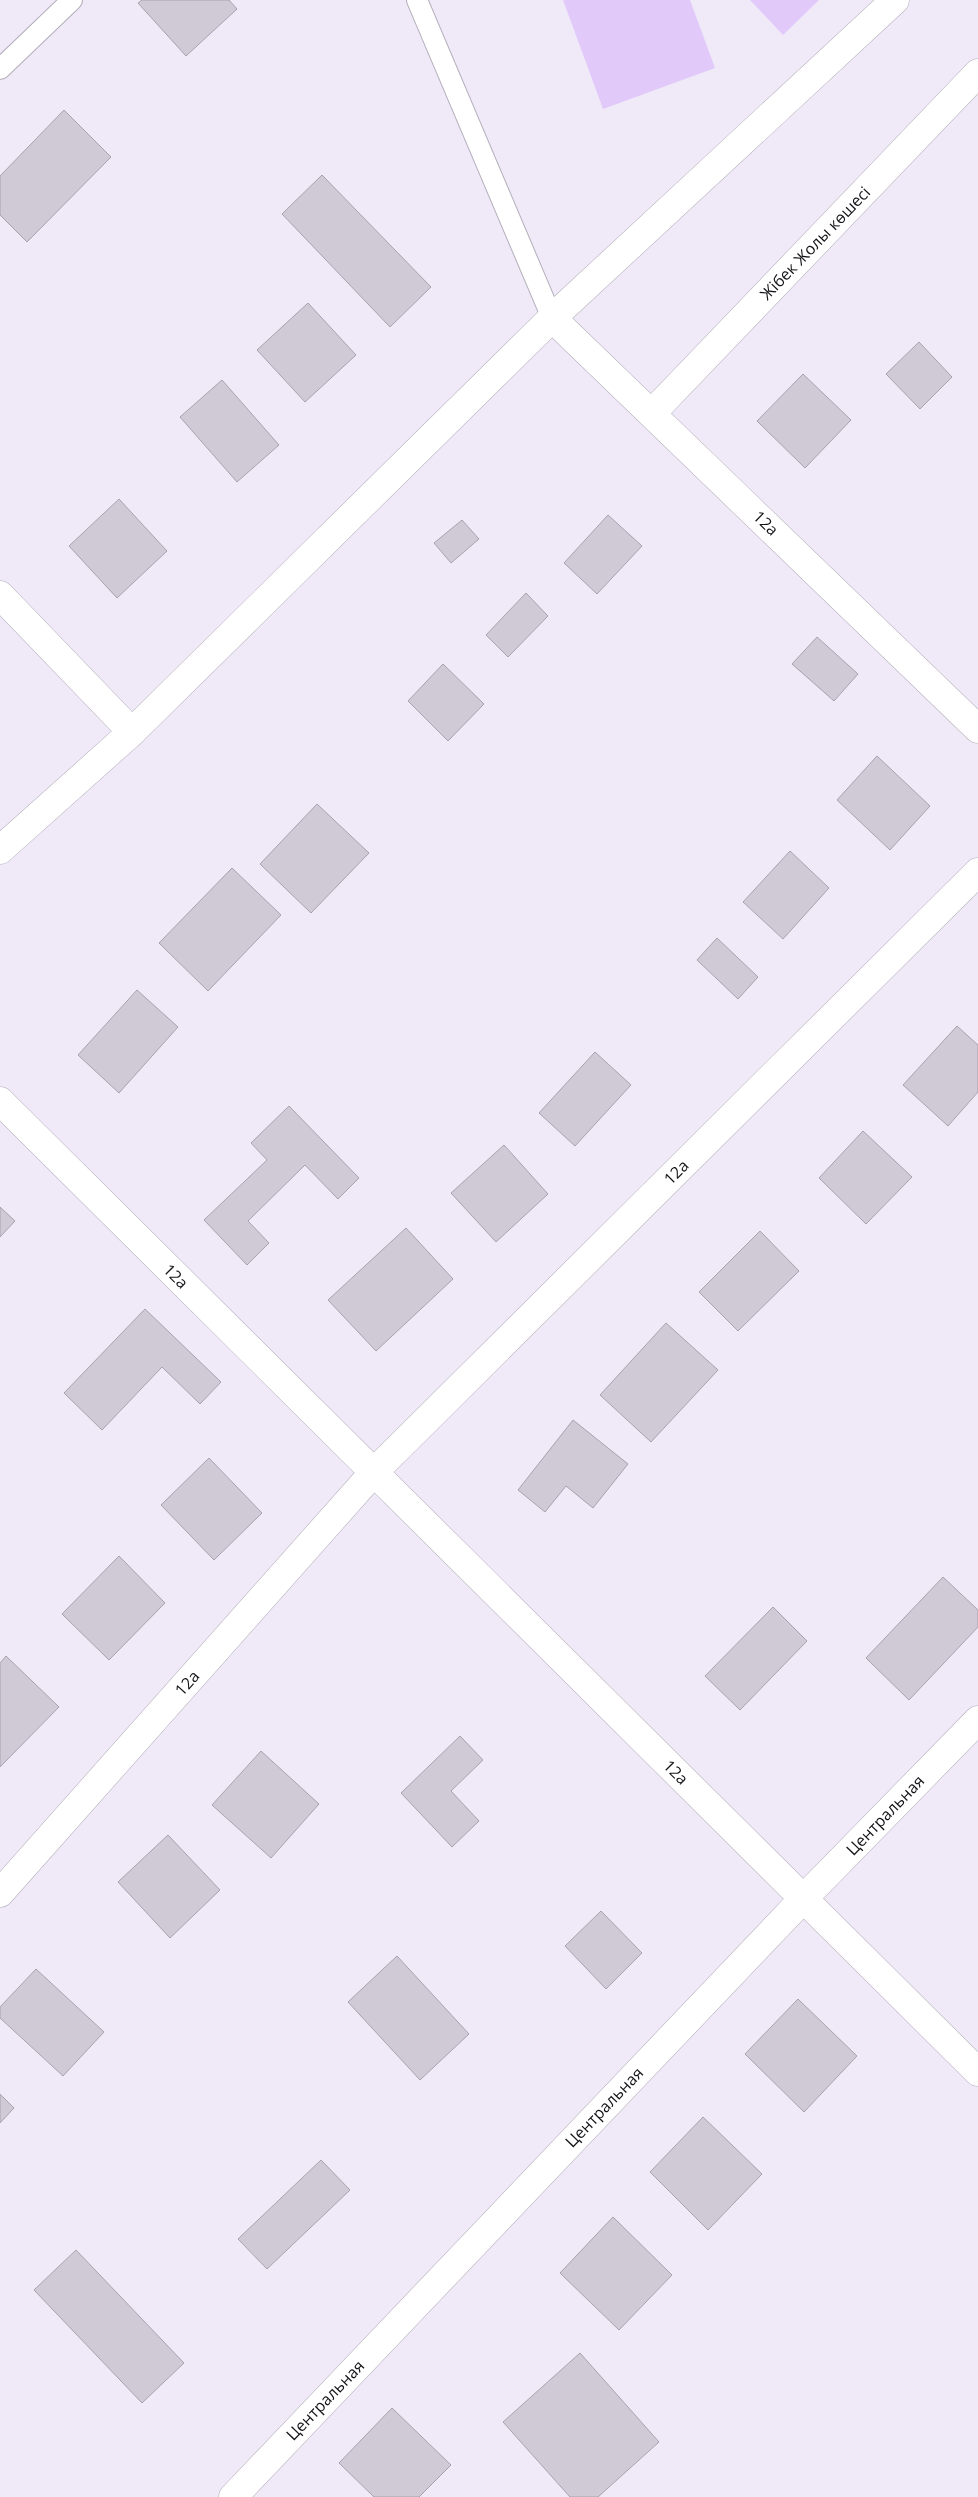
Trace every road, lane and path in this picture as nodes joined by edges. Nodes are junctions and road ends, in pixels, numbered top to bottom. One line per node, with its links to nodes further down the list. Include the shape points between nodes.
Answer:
1 (72, 0): 4 (lane)
2 (895, 0): 6 (street)
3 (420, 1): 6 (lane)
4 (0, 69)
5 (978, 73): 7 (street, Жібек Жолы көшесі)
6 (552, 318): 7 (street, 12а); 10 (street)
7 (652, 413): 9 (street, 12а)
8 (0, 595): 10 (street)
9 (978, 730)
10 (132, 732): 11 (street)
11 (0, 850)
12 (978, 872): 14 (street, 12а)
13 (0, 1102): 14 (street, 12а)
14 (374, 1472): 16 (street, 12а); 17 (street, 12а)
15 (978, 1720): 17 (street, Центральная)
16 (0, 1893)
17 (804, 1898): 18 (street, 12а); 19 (street, Центральная)
18 (978, 2072)
19 (233, 2497)

